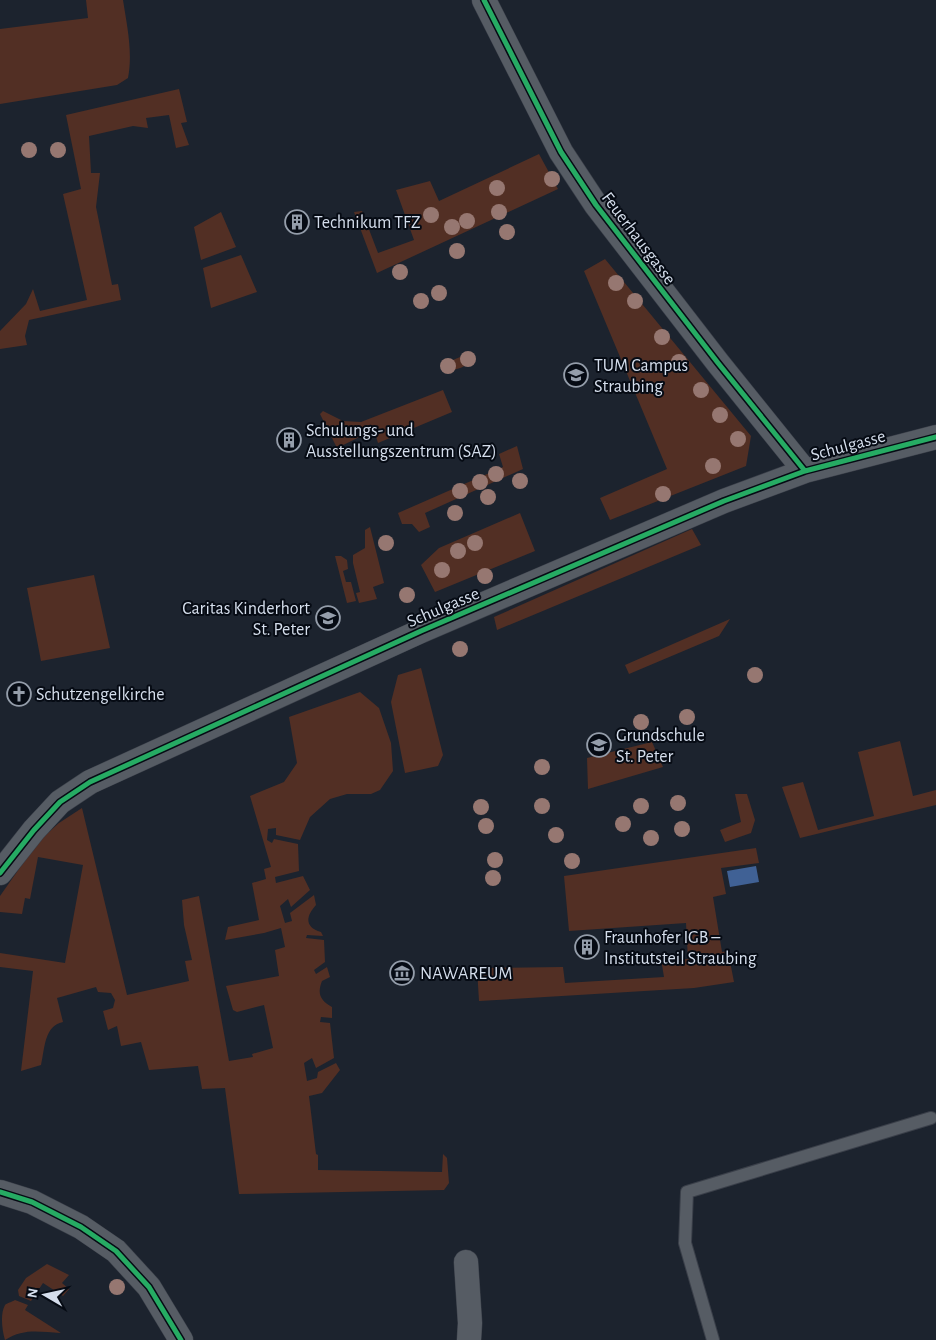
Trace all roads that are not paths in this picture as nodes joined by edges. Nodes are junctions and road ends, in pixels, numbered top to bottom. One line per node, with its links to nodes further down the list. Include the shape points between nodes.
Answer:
1 (484, 0): 3 (street, Feuerhausgasse, via 560,152 596,205)
2 (936, 437): 3 (street, Schulgasse)
3 (805, 470): 4 (street, Schulgasse, via 724,501 421,631 90,782 60,802)
4 (0, 873)
5 (931, 1118): 10 (lane, via 687,1192 685,1243)
6 (0, 1192): 8 (street, via 49,1210 81,1227 116,1252 149,1287)
7 (466, 1262): 9 (street)
8 (181, 1340)
9 (469, 1340)
10 (713, 1340)

